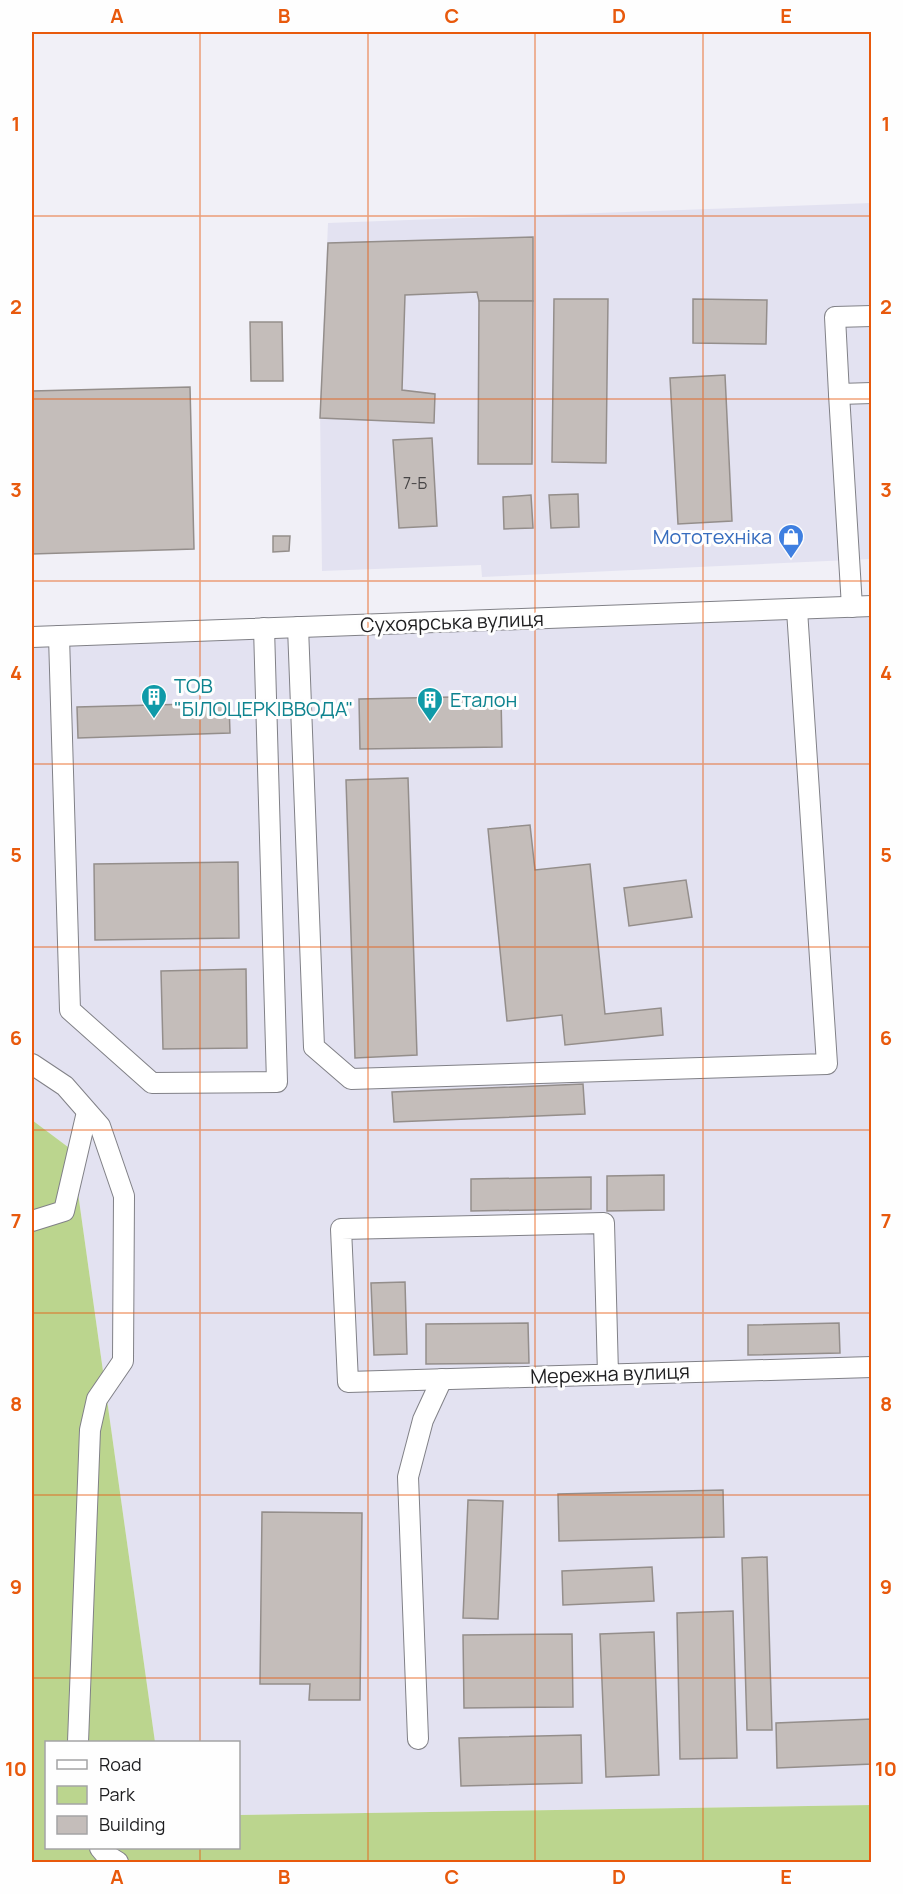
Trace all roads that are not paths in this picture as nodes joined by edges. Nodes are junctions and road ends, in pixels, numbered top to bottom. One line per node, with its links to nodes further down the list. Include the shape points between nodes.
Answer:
1 (872, 316): 3 (street, via 835,317)
2 (872, 393): 3 (street)
3 (839, 394): 5 (street)
4 (872, 606): 5 (street, Сухоярська вулиця)
5 (852, 607): 6 (street, Сухоярська вулиця)
6 (797, 610): 7 (street, Сухоярська вулиця); 7 (street, via 827,1064 351,1079 314,1047)
7 (298, 627): 8 (street, Сухоярська вулиця)
8 (264, 628): 9 (street, Сухоярська вулиця); 9 (street, via 277,1082 152,1083 70,1010)
9 (59, 636): 10 (street, Сухоярська вулиця)
10 (32, 637)
11 (32, 1064): 12 (street, via 66,1086)
12 (87, 1112): 13 (street, via 64,1211); 18 (street, via 100,1126 124,1196 123,1361 97,1399 90,1430)
13 (32, 1221)
14 (872, 1367): 15 (street, Мережна вулиця)
15 (608, 1374): 16 (street, Мережна вулиця); 16 (street, Мережна вулиця, via 604,1223 341,1229 348,1382)
16 (442, 1379): 17 (street, via 423,1420 408,1477)
17 (418, 1739)
18 (78, 1741)
19 (101, 1849): 20 (street)
20 (118, 1863)

